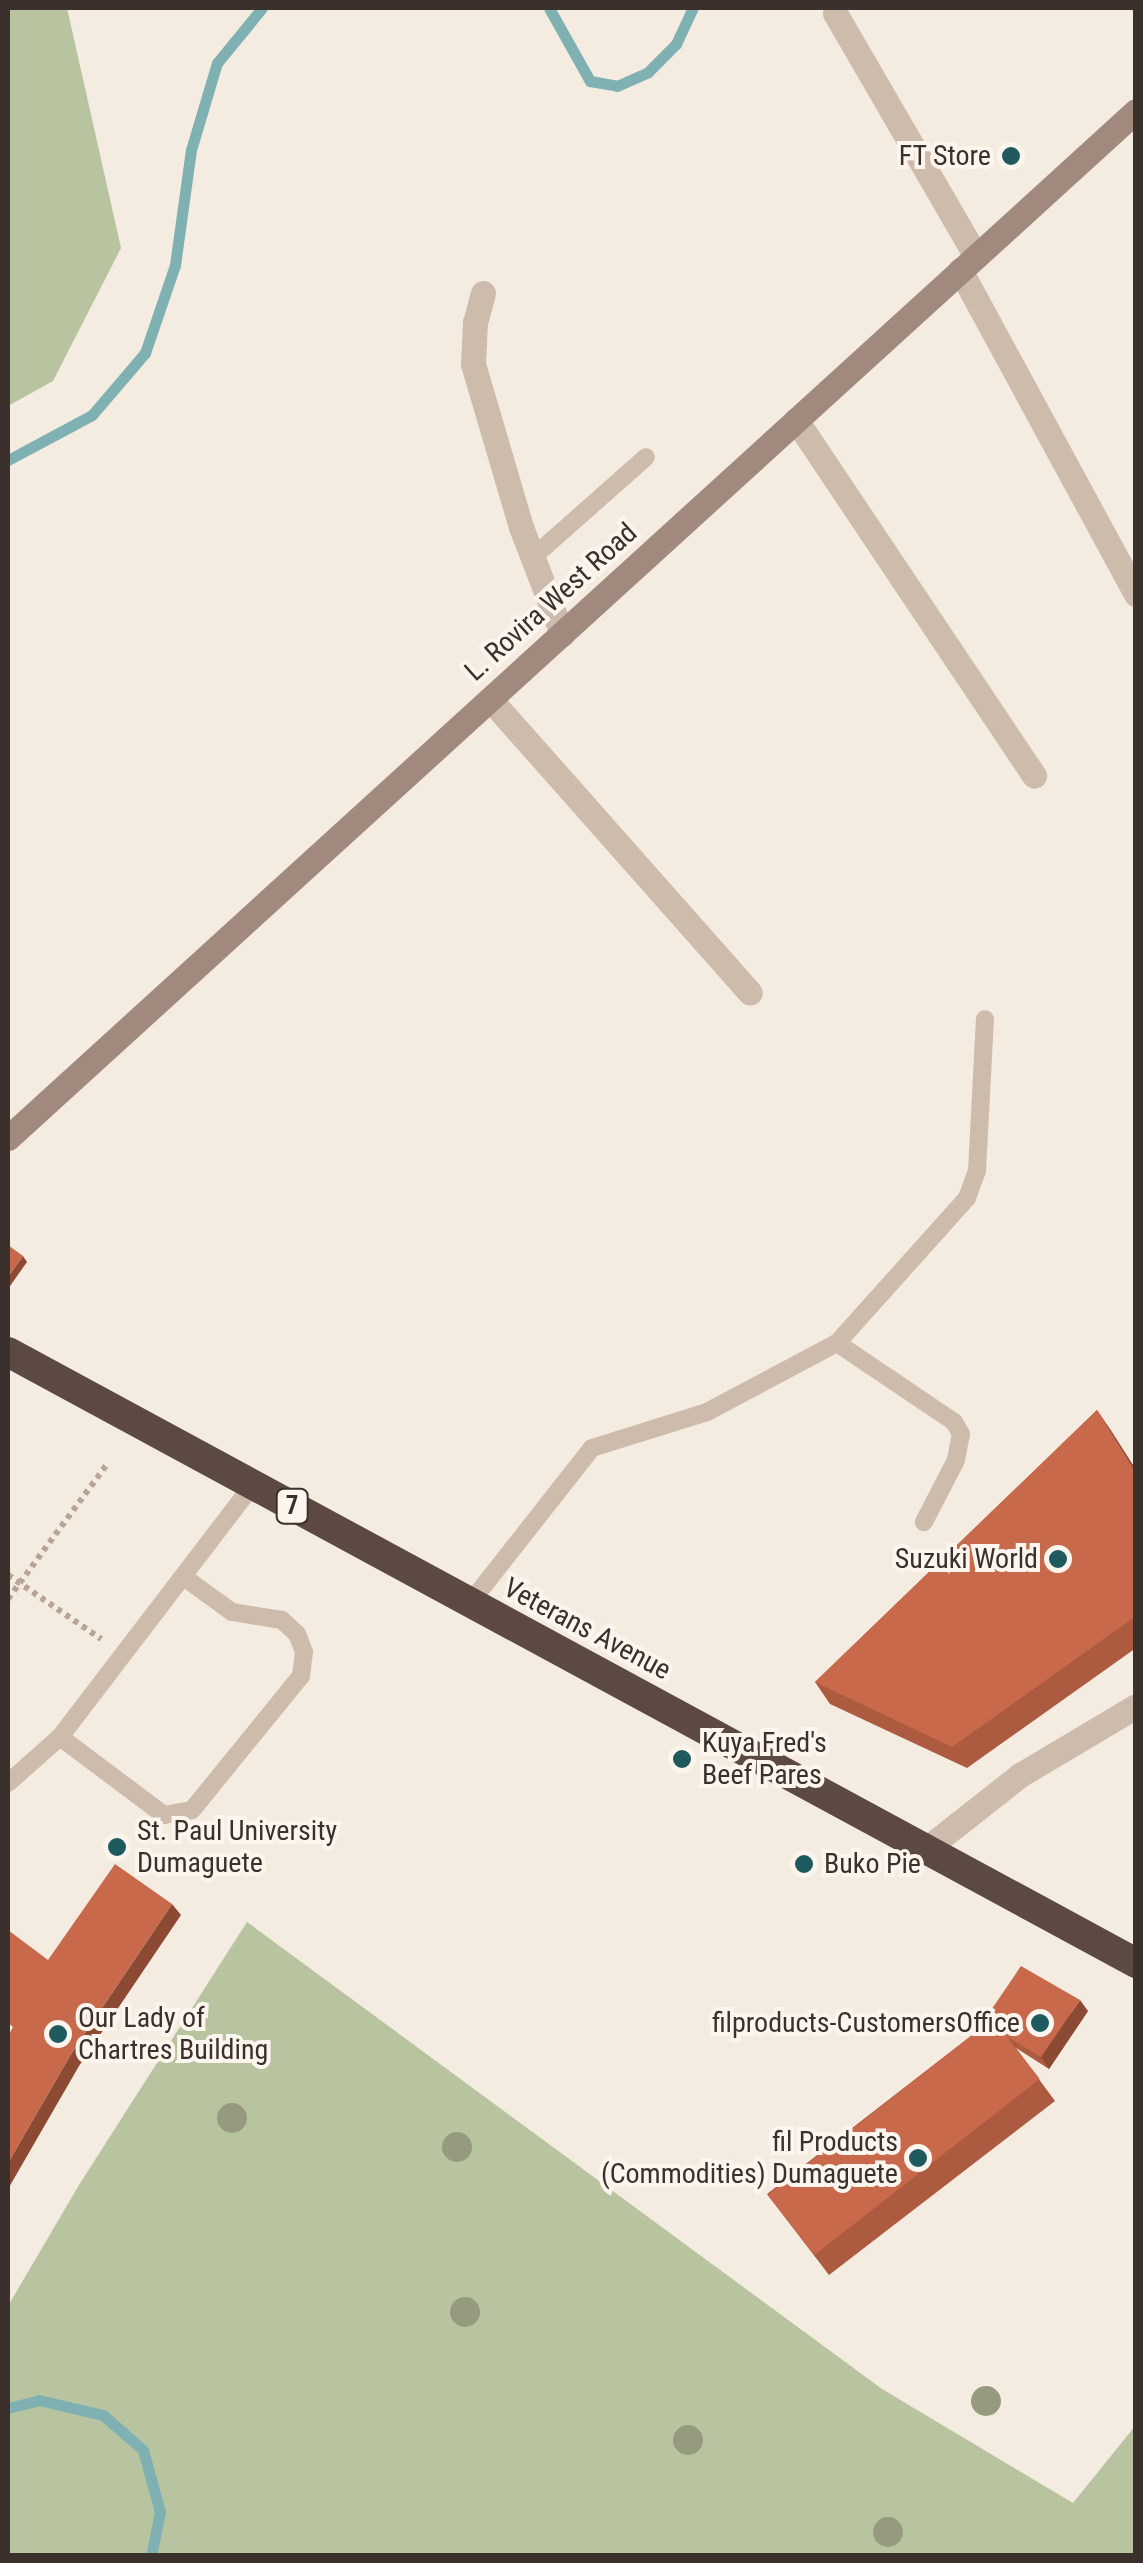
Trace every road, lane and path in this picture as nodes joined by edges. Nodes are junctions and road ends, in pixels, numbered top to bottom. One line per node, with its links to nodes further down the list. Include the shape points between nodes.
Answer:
1 (835, 13): 3 (street)
2 (1136, 111): 3 (main road, L. Rovira West Road)
3 (968, 263): 5 (main road, L. Rovira West Road); 8 (street)
4 (483, 293): 7 (street, via 473,364)
5 (796, 420): 9 (main road, L. Rovira West Road); 11 (street)
6 (646, 457): 7 (lane)
7 (532, 558): 9 (street)
8 (1136, 594)
9 (562, 634): 10 (main road, L. Rovira West Road)
10 (490, 699): 12 (street); 14 (main road, L. Rovira West Road)
11 (1034, 776)
12 (750, 994)
13 (985, 1018): 15 (lane, via 977,1171 967,1198)
14 (8, 1138)
15 (837, 1343): 19 (lane, via 954,1422 961,1434 956,1460); 24 (lane, via 708,1412 592,1448)
16 (11, 1362): 18 (highway, Veterans Avenue / 7)
17 (107, 1464): 22 (path)
18 (252, 1484): 21 (lane); 24 (highway, Veterans Avenue / 7)
19 (924, 1522)
20 (8, 1575): 22 (path)
21 (185, 1578): 25 (lane); 27 (lane, via 232,1612 282,1620 304,1652 302,1676 192,1810 164,1815)
22 (19, 1583): 23 (path); 25 (path)
23 (8, 1598)
24 (470, 1604): 29 (highway, Veterans Avenue / 7)
25 (122, 1654): 27 (lane)
26 (1136, 1706): 29 (street, via 1020,1775)
27 (60, 1736): 28 (lane)
28 (8, 1783)
29 (926, 1849): 30 (highway, Veterans Avenue / 7)
30 (1136, 1963)

